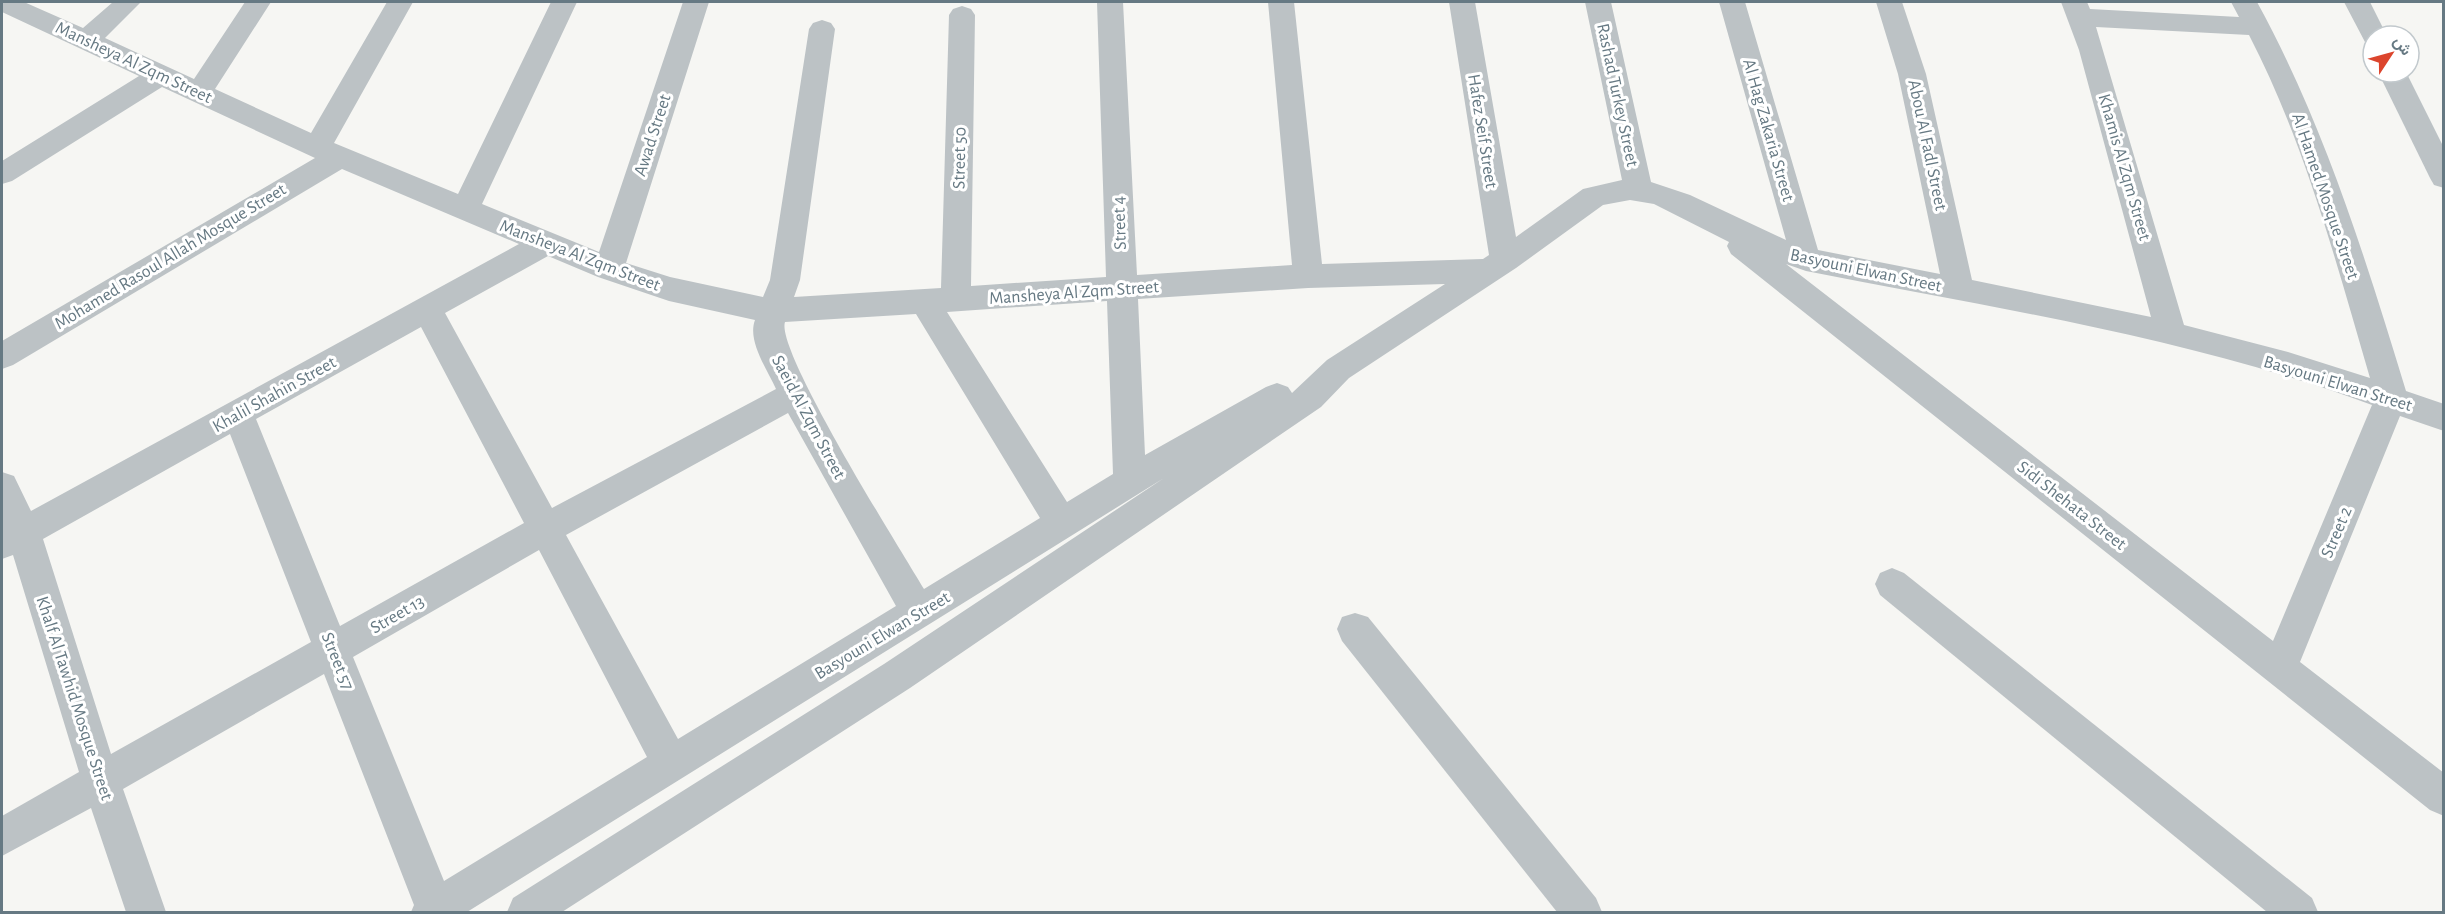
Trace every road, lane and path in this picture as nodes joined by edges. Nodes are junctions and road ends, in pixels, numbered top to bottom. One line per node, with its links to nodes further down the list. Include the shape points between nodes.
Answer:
1 (128, 2): 20 (street)
2 (258, 2): 23 (street)
3 (400, 2): 24 (street)
4 (564, 2): 28 (street)
5 (696, 2): 33 (street, Awad Street)
6 (1110, 2): 35 (street, Street 4)
7 (1281, 2): 34 (street)
8 (1462, 2): 32 (street, Hafez Seif Street)
9 (1598, 2): 27 (street, Rashad Turkey Street)
10 (1732, 2): 31 (street, Al Hag Zakaria Street)
11 (1889, 2): 36 (street, Abou Al Fadl Street, via 1912,74)
12 (2244, 2): 18 (street, Al Hamed Mosque Street)
13 (2357, 2): 17 (street)
14 (7, 9): 20 (street, Mansheya Al Zqm Street)
15 (2078, 9): 18 (street); 41 (street, Khamis Al Zqm Street)
16 (962, 15): 37 (street, Street 50)
17 (2368, 24)
18 (2258, 27): 45 (street, Al Hamed Mosque Street, via 2328,192)
19 (822, 29): 40 (street, Saeid Al Zqm Street, via 785,280)
20 (85, 42): 21 (street, Mansheya Al Zqm Street)
21 (160, 75): 23 (street, Mansheya Al Zqm Street); 25 (street)
22 (2398, 84): 26 (street)
23 (199, 92): 24 (street, Mansheya Al Zqm Street)
24 (328, 152): 28 (street, Mansheya Al Zqm Street); 42 (street, Mohamed Rasoul Allah Mosque Street)
25 (2, 174)
26 (2444, 178)
27 (1638, 189): 29 (street, Basyouni Elwan Street, via 1672,198); 32 (street, Basyouni Elwan Street, via 1607,191 1593,197)
28 (465, 210): 30 (street, Mansheya Al Zqm Street)
29 (1700, 213): 31 (street, Basyouni Elwan Street, via 1750,239); 57 (street, Sidi Shehata Street)
30 (546, 243): 33 (street, Mansheya Al Zqm Street); 39 (street, Khalil Shahin Street)
31 (1806, 259): 36 (street, Basyouni Elwan Street)
32 (1496, 265): 34 (street, Mansheya Al Zqm Street); 43 (street, Basyouni Elwan Street)
33 (609, 269): 40 (street, Mansheya Al Zqm Street, via 669,289)
34 (1308, 276): 35 (street, Mansheya Al Zqm Street)
35 (1121, 288): 37 (street, Mansheya Al Zqm Street); 48 (street, Street 4)
36 (1959, 290): 41 (street, Basyouni Elwan Street)
37 (956, 300): 38 (street, Mansheya Al Zqm Street)
38 (925, 302): 40 (street, Mansheya Al Zqm Street); 50 (street)
39 (428, 310): 46 (street, Khalil Shahin Street); 51 (street)
40 (771, 311): 44 (street, Saeid Al Zqm Street, via 768,327 772,346)
41 (2171, 334): 45 (street, Basyouni Elwan Street)
42 (2, 356)
43 (1338, 369): 48 (street, Basyouni Elwan Street, via 1304,380); 64 (street, Basyouni Elwan Street, via 1310,398 906,669)
44 (794, 394): 51 (street, Street 13); 54 (street, Saeid Al Zqm Street)
45 (2392, 397): 47 (street, Basyouni Elwan Street); 57 (street, Street 2)
46 (238, 414): 52 (street, Khalil Shahin Street); 56 (street, Street 57)
47 (2444, 418)
48 (1130, 481): 50 (street, Basyouni Elwan Street)
49 (2, 486): 52 (street, Khalf Al Tawhid Mosque Street)
50 (1062, 524): 54 (street, Basyouni Elwan Street)
51 (543, 530): 56 (street, Street 13); 58 (street)
52 (12, 538): 59 (street, Khalf Al Tawhid Mosque Street)
53 (1892, 584): 66 (street)
54 (918, 612): 58 (street, Basyouni Elwan Street)
55 (1355, 629): 65 (street)
56 (334, 649): 59 (street, Street 13); 62 (street, Street 57)
57 (2280, 667): 60 (street, Sidi Shehata Street)
58 (671, 764): 62 (street, Basyouni Elwan Street)
59 (101, 781): 61 (street, Street 13); 63 (street, Khalf Al Tawhid Mosque Street)
60 (2444, 797)
61 (2, 837)
62 (433, 911)
63 (146, 912)
64 (527, 912)
65 (1582, 912)
66 (2298, 912)

